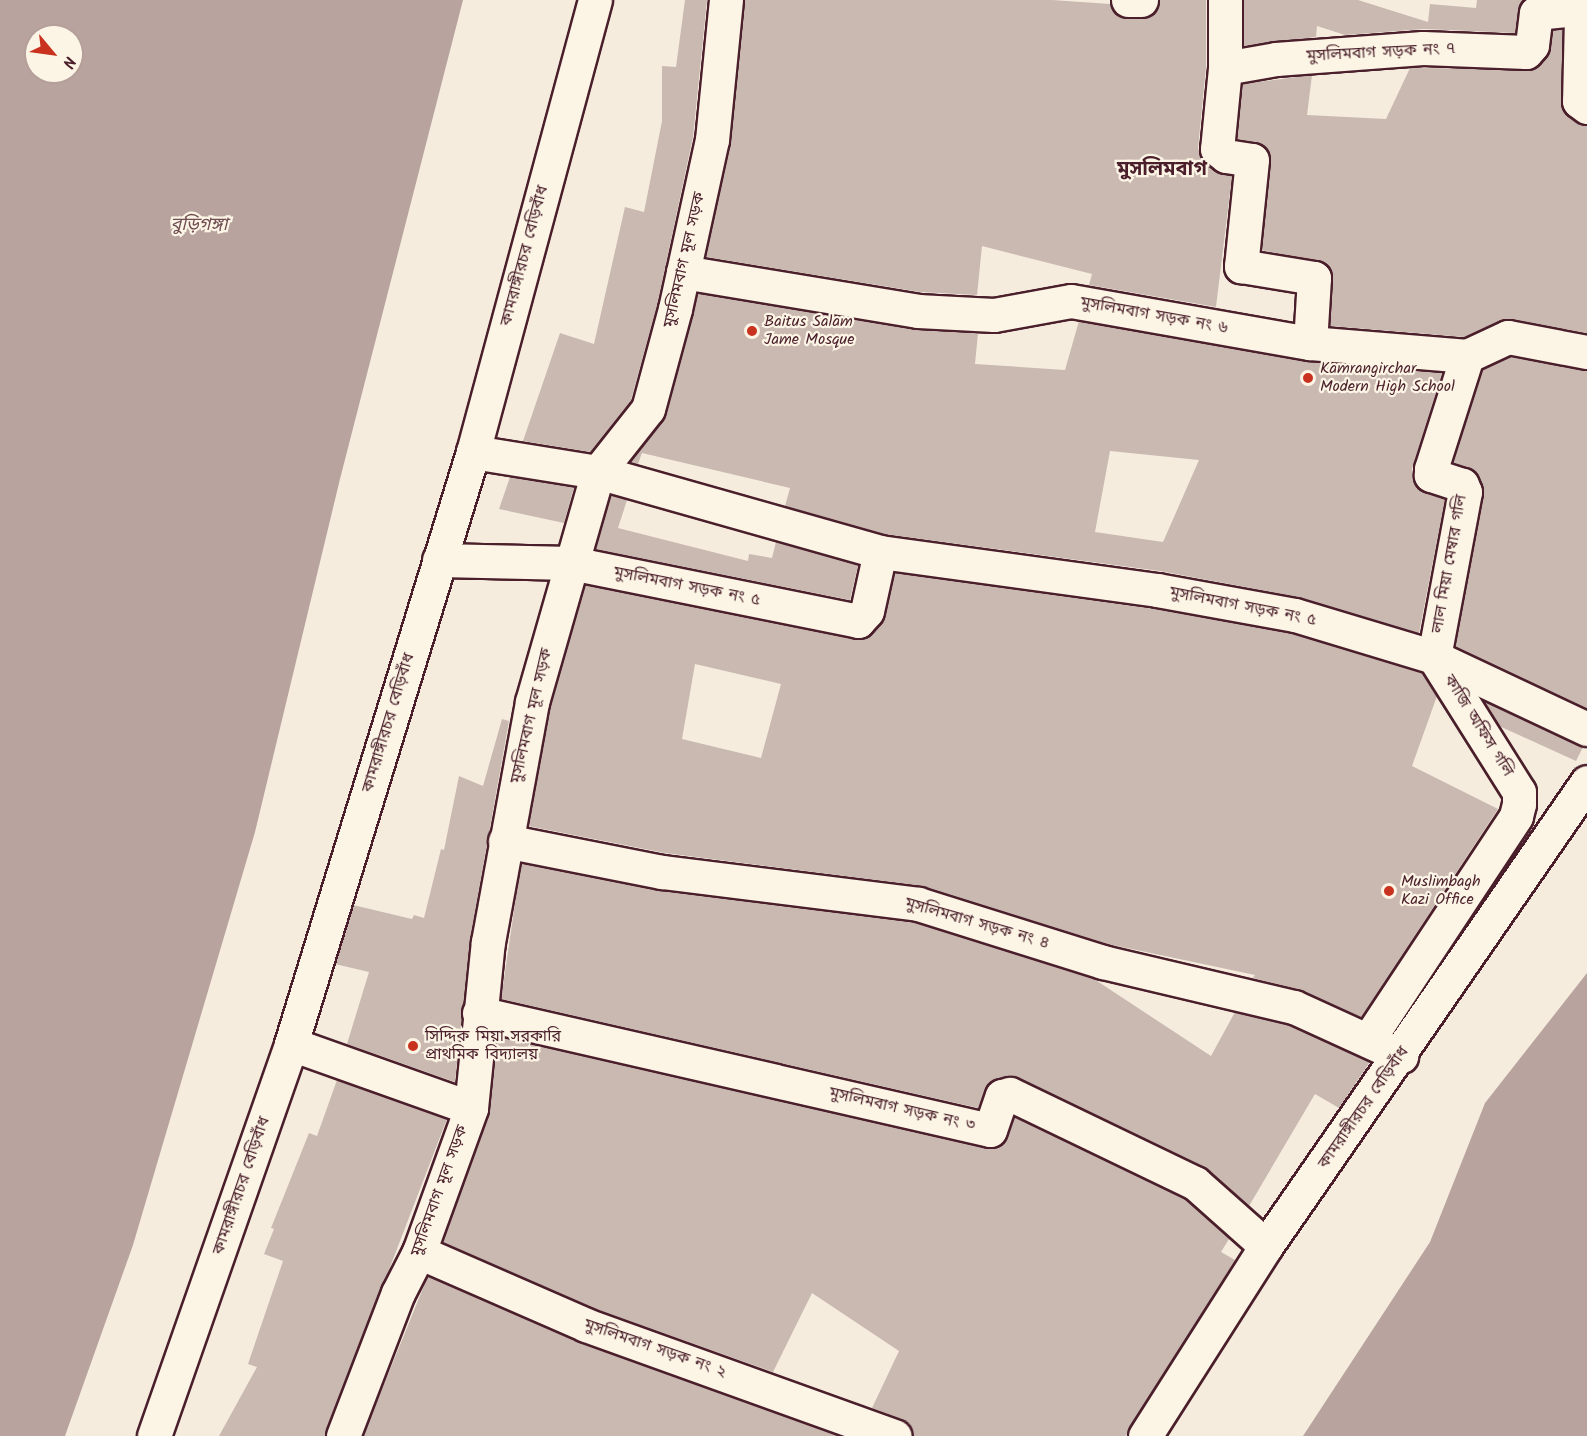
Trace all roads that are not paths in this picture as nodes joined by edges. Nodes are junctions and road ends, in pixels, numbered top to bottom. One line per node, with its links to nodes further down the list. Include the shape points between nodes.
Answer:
1 (594, 0): 12 (street, কামরাঙ্গীরচর বেড়িবাঁধ)
2 (726, 0): 8 (street, মুসলিমবাগ মূল সড়ক, via 712,140)
3 (1128, 0): 4 (street)
4 (1141, 0)
5 (1225, 0): 6 (street)
6 (1225, 68): 7 (street, মুসলিমবাগ সড়ক নং ৭, via 1276,59 1423,48 1526,52 1532,45 1536,13 1576,9 1581,16 1579,101); 9 (street, via 1217,149 1226,156 1252,160 1241,266 1314,278)
7 (1587, 107)
8 (683, 272): 9 (street, মুসলিমবাগ সড়ক নং ৬, via 918,311 994,315 1071,301); 13 (street, মুসলিমবাগ মূল সড়ক, via 648,409)
9 (1310, 344): 11 (street, মুসলিমবাগ সড়ক নং ৬)
10 (1587, 352): 11 (street, মুসলিমবাগ সড়ক নং ৬, via 1508,337)
11 (1467, 356): 17 (street, লাল মিয়া মেম্বার গলি, via 1431,469 1431,475 1462,486 1466,492)
12 (473, 452): 13 (street, মুসলিমবাগ সড়ক নং ৫); 15 (street, কামরাঙ্গীরচর বেড়িবাঁধ)
13 (598, 472): 14 (street, মুসলিমবাগ সড়ক নং ৫); 16 (street, মুসলিমবাগ মূল সড়ক)
14 (880, 552): 16 (street, মুসলিমবাগ সড়ক নং ৫, via 867,610 858,621); 17 (street, মুসলিমবাগ সড়ক নং ৫, via 1157,590 1295,615)
15 (439, 560): 16 (street, মুসলিমবাগ সড়ক নং ৫); 23 (street, কামরাঙ্গীরচর বেড়িবাঁধ)
16 (571, 563): 20 (street, মুসলিমবাগ মূল সড়ক, via 532,702)
17 (1434, 657): 18 (street, মুসলিমবাগ সড়ক নং ৫); 22 (street, কাজি অফিস গলি, via 1519,792 1516,816)
18 (1587, 729)
19 (1587, 782): 24 (street, কামরাঙ্গীরচর বেড়িবাঁধ)
20 (505, 842): 21 (street, মুসলিমবাগ মূল সড়ক); 22 (street, মুসলিমবাগ সড়ক নং ৪, via 662,872 918,904 1103,962 1294,1006)
21 (479, 1013): 25 (street, মুসলিমবাগ মূল সড়ক); 26 (street, মুসলিমবাগ সড়ক নং ৩, via 990,1130 1002,1096 1010,1094 1195,1183)
22 (1368, 1040): 24 (street, মুসলিমবাগ সড়ক নং ৪)
23 (291, 1044): 25 (street); 28 (street, কামরাঙ্গীরচর বেড়িবাঁধ)
24 (1401, 1056): 26 (street, কামরাঙ্গীরচর বেড়িবাঁধ)
25 (471, 1108): 27 (street, মুসলিমবাগ মূল সড়ক)
26 (1266, 1246): 31 (street, কামরাঙ্গীরচর বেড়িবাঁধ)
27 (419, 1252): 29 (street, মুসলিমবাগ মূল সড়ক, via 398,1293); 30 (street, মুসলিমবাগ সড়ক নং ২, via 586,1325)
28 (154, 1436)
29 (343, 1436)
30 (895, 1436)
31 (1145, 1436)

